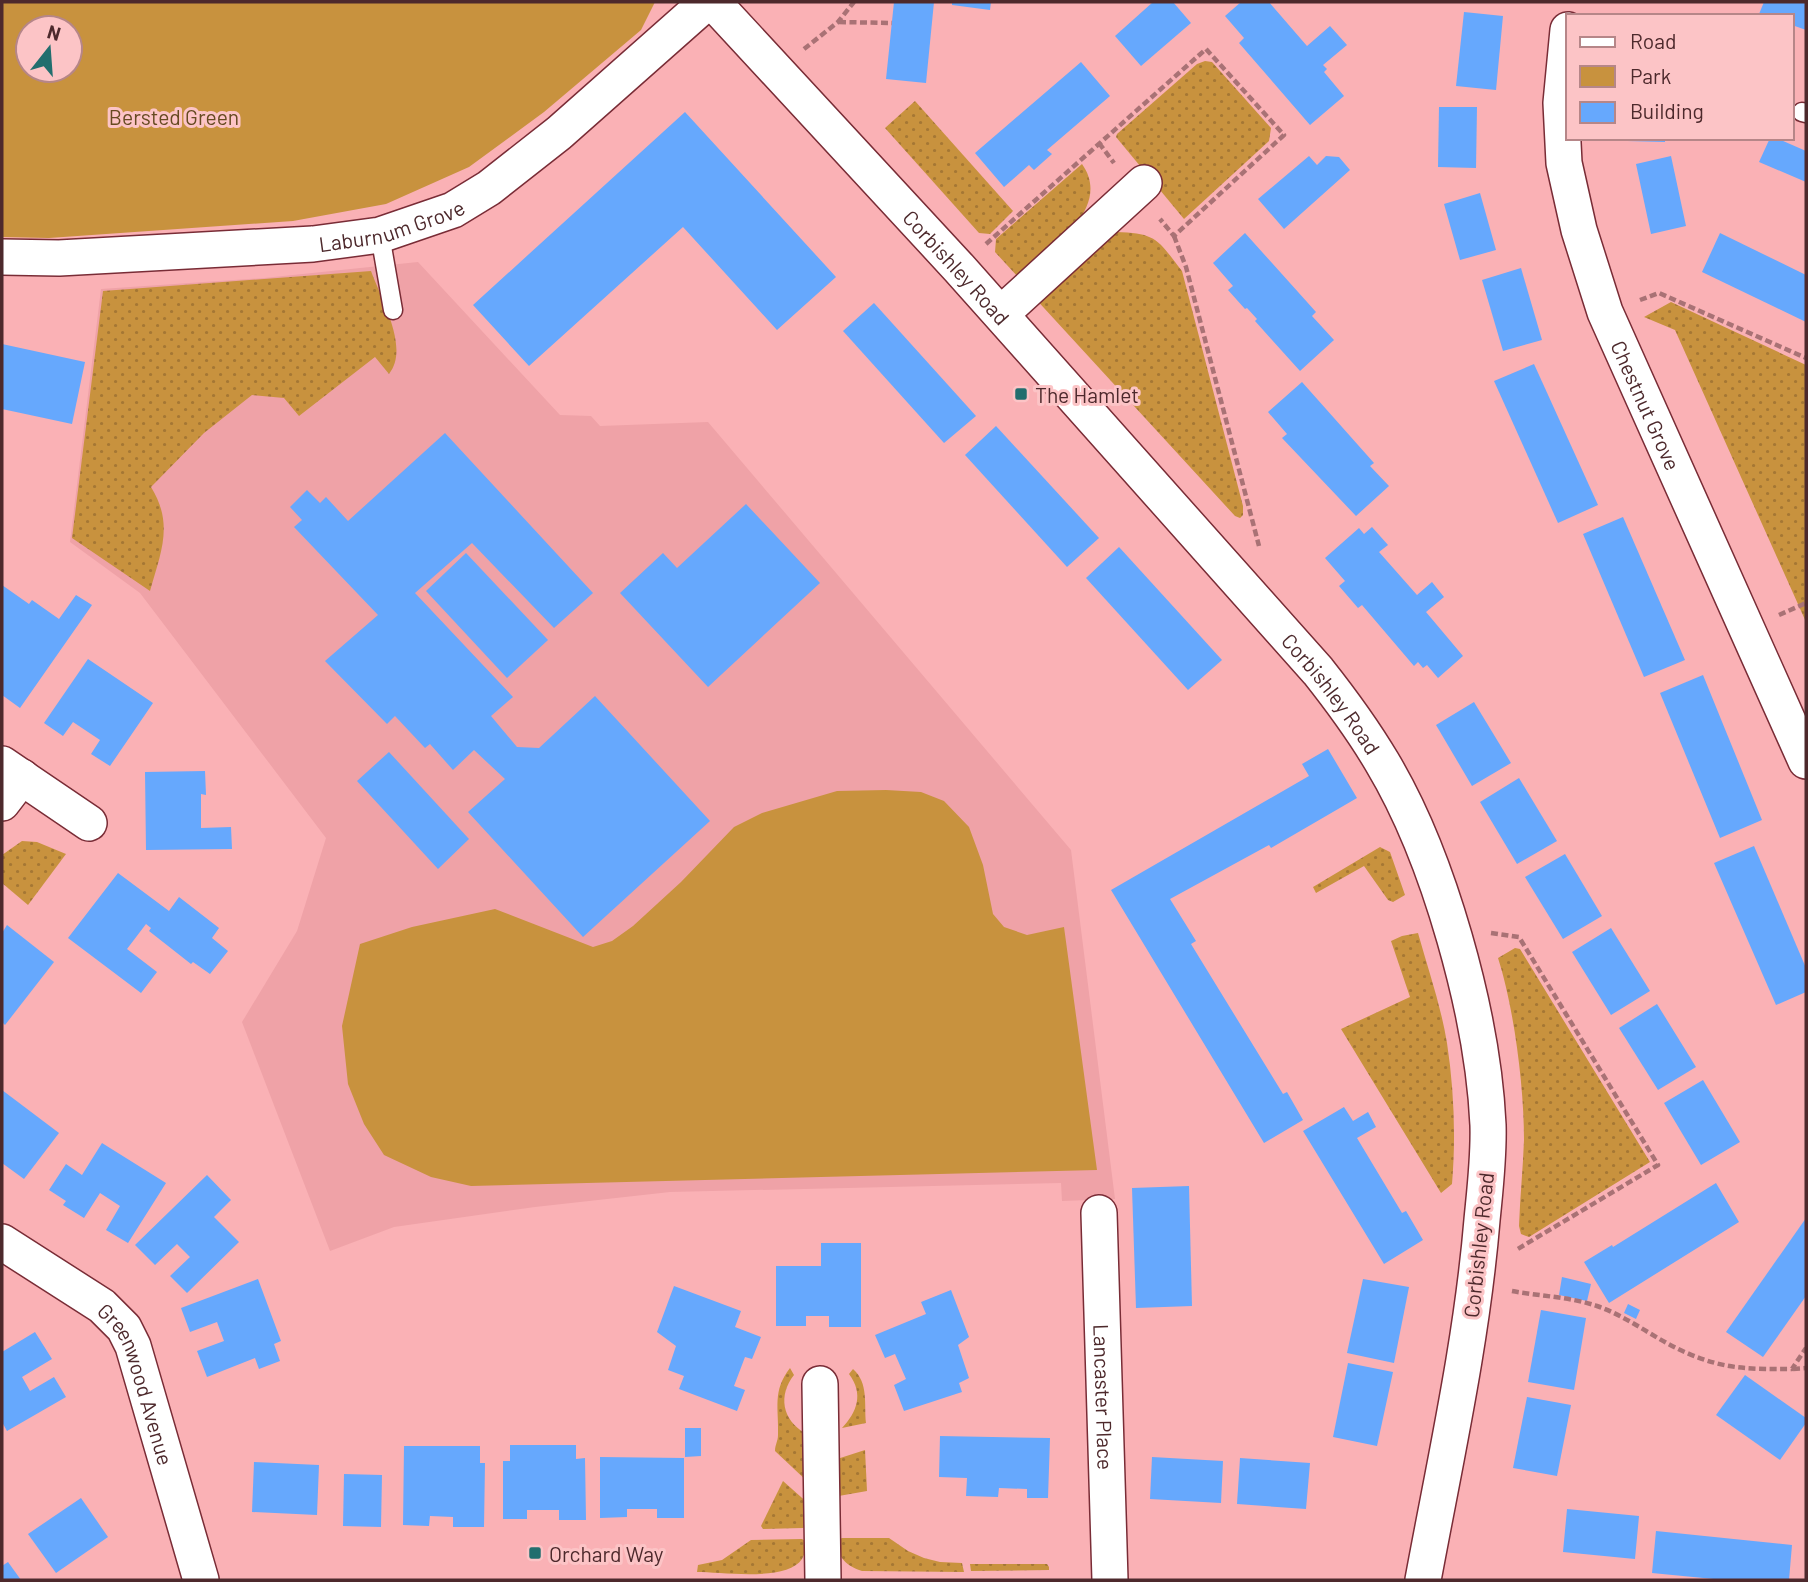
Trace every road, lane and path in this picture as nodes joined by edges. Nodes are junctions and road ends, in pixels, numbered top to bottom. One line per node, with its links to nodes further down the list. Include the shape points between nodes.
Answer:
1 (707, 2): 9 (street, Laburnum Grove, via 559,133 489,188 453,210)
2 (713, 2): 7 (street, Corbishley Road)
3 (855, 2): 4 (path)
4 (838, 22): 5 (path); 7 (path)
5 (892, 23)
6 (1566, 51): 13 (street, Chestnut Grove, via 1561,103 1564,163)
7 (776, 72): 14 (street, Corbishley Road)
8 (1144, 183): 14 (street)
9 (380, 235): 11 (street, Laburnum Grove, via 196,252); 12 (lane)
10 (1174, 236): 16 (path, via 1260,550)
11 (2, 257)
12 (393, 310)
13 (1605, 312): 15 (path, via 1659,293); 17 (street, Chestnut Grove)
14 (1001, 314): 16 (street, Corbishley Road)
15 (1806, 358)
16 (1239, 580): 20 (street, Corbishley Road, via 1326,682 1383,763 1416,832)
17 (1806, 761)
18 (8, 781): 19 (street)
19 (89, 823)
20 (1451, 929): 23 (street, Corbishley Road, via 1482,1062 1488,1126); 23 (path, via 1519,937 1658,1165 1512,1253)
21 (1099, 1213): 30 (street, Lancaster Place)
22 (2, 1242): 28 (street, Greenwood Avenue, via 102,1306 124,1328)
23 (1477, 1286): 26 (path, via 1594,1305 1713,1363 1744,1370); 31 (street, Corbishley Road)
24 (1806, 1348): 26 (path)
25 (1806, 1368): 26 (path)
26 (1792, 1369)
27 (820, 1384): 29 (street)
28 (201, 1580)
29 (822, 1580)
30 (1110, 1580)
31 (1423, 1580)

